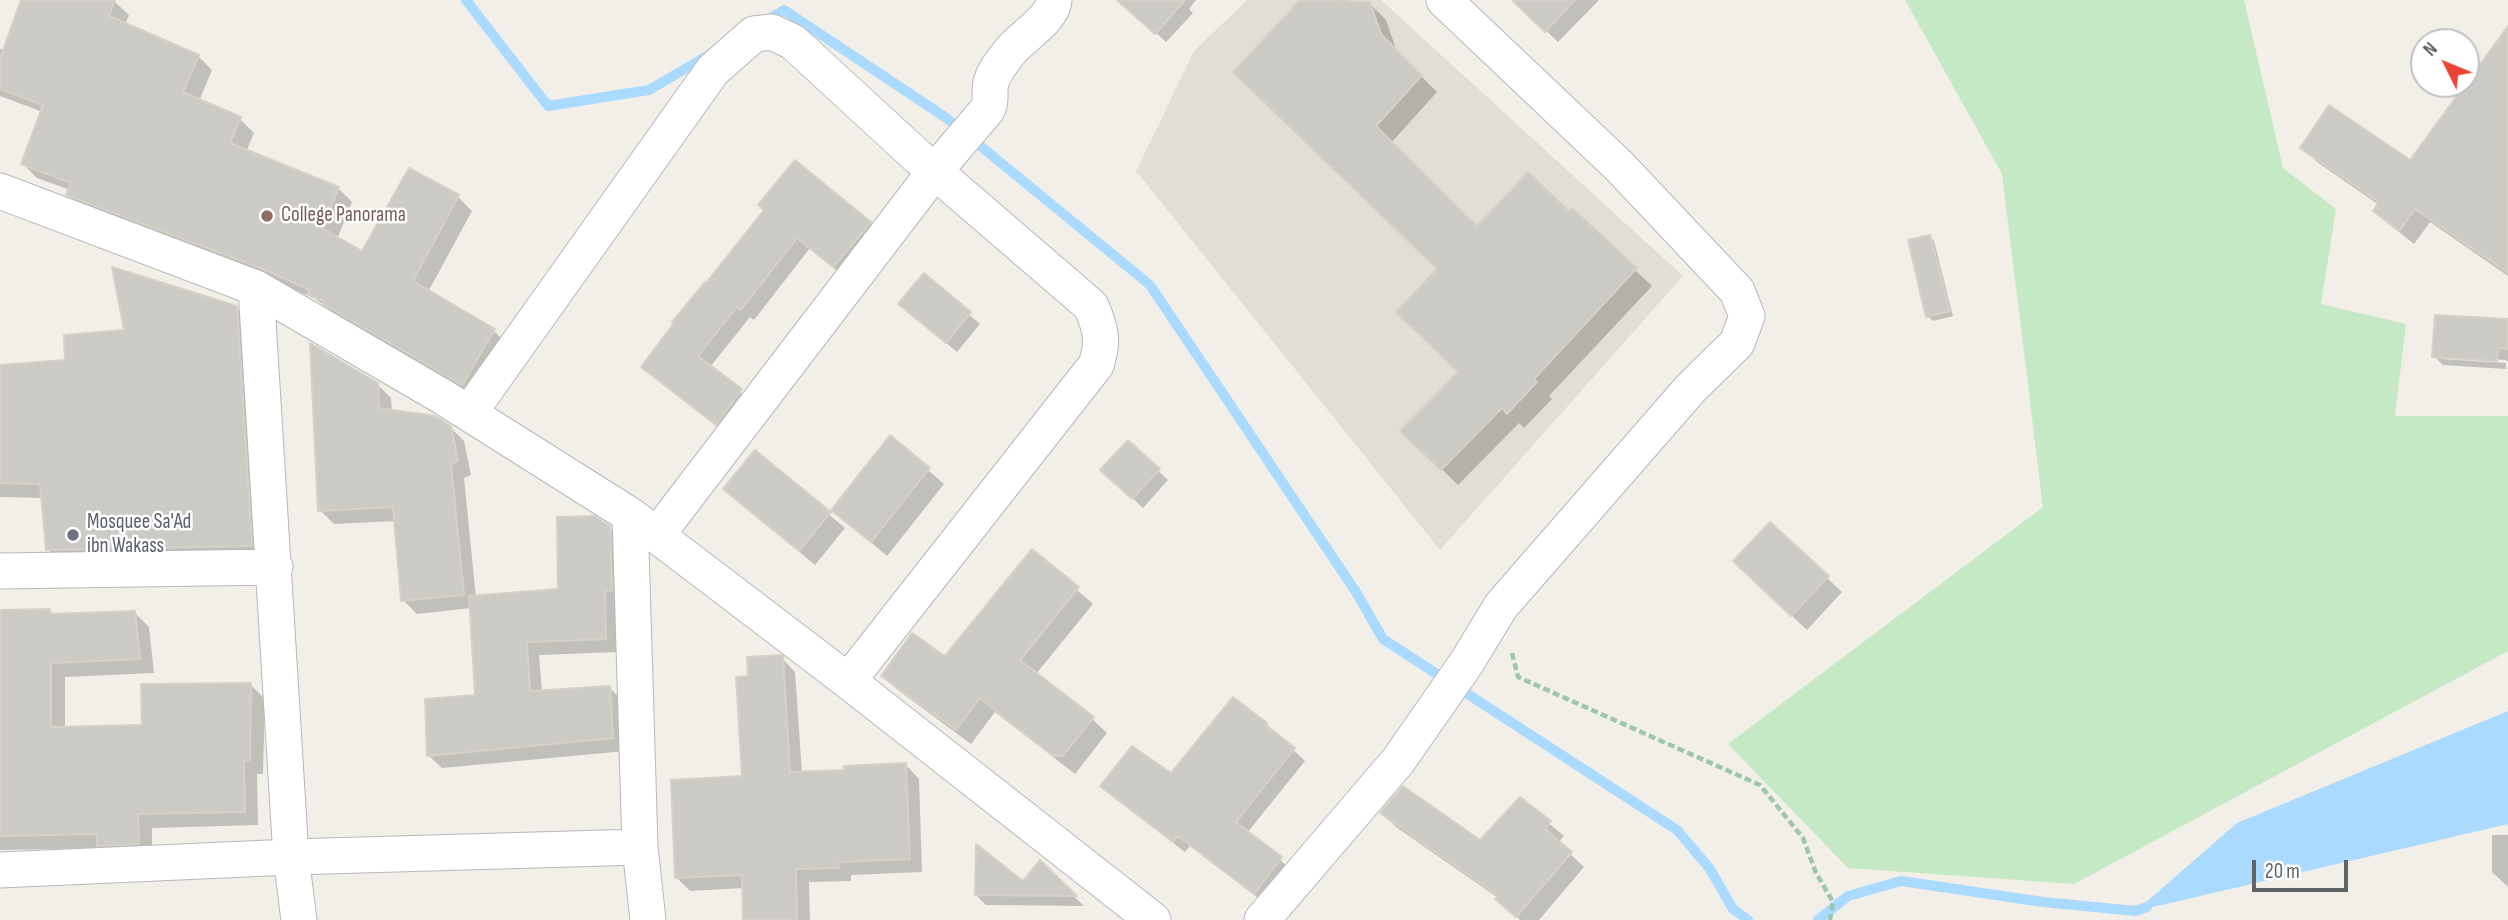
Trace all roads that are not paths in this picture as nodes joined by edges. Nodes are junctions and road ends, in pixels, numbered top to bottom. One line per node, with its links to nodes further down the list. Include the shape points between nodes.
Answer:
1 (1054, 0): 3 (street, via 1048,15 999,67 990,85 988,110)
2 (1444, 0): 17 (street, via 1619,166 1737,291 1747,316 1737,343 1691,388 1501,606 1398,761)
3 (935, 171): 6 (street, via 793,42 772,32 754,34 713,70); 7 (street); 10 (street, via 1091,306 1102,345 1096,365)
4 (0, 191): 5 (street)
5 (256, 288): 6 (street); 8 (street)
6 (469, 414): 7 (street)
7 (644, 525): 10 (street); 11 (street)
8 (275, 566): 9 (street); 12 (street)
9 (0, 571)
10 (848, 681): 16 (street)
11 (640, 847): 12 (street); 15 (street)
12 (291, 857): 13 (street); 14 (street)
13 (0, 870)
14 (299, 920)
15 (648, 920)
16 (1153, 920)
17 (1262, 920)

